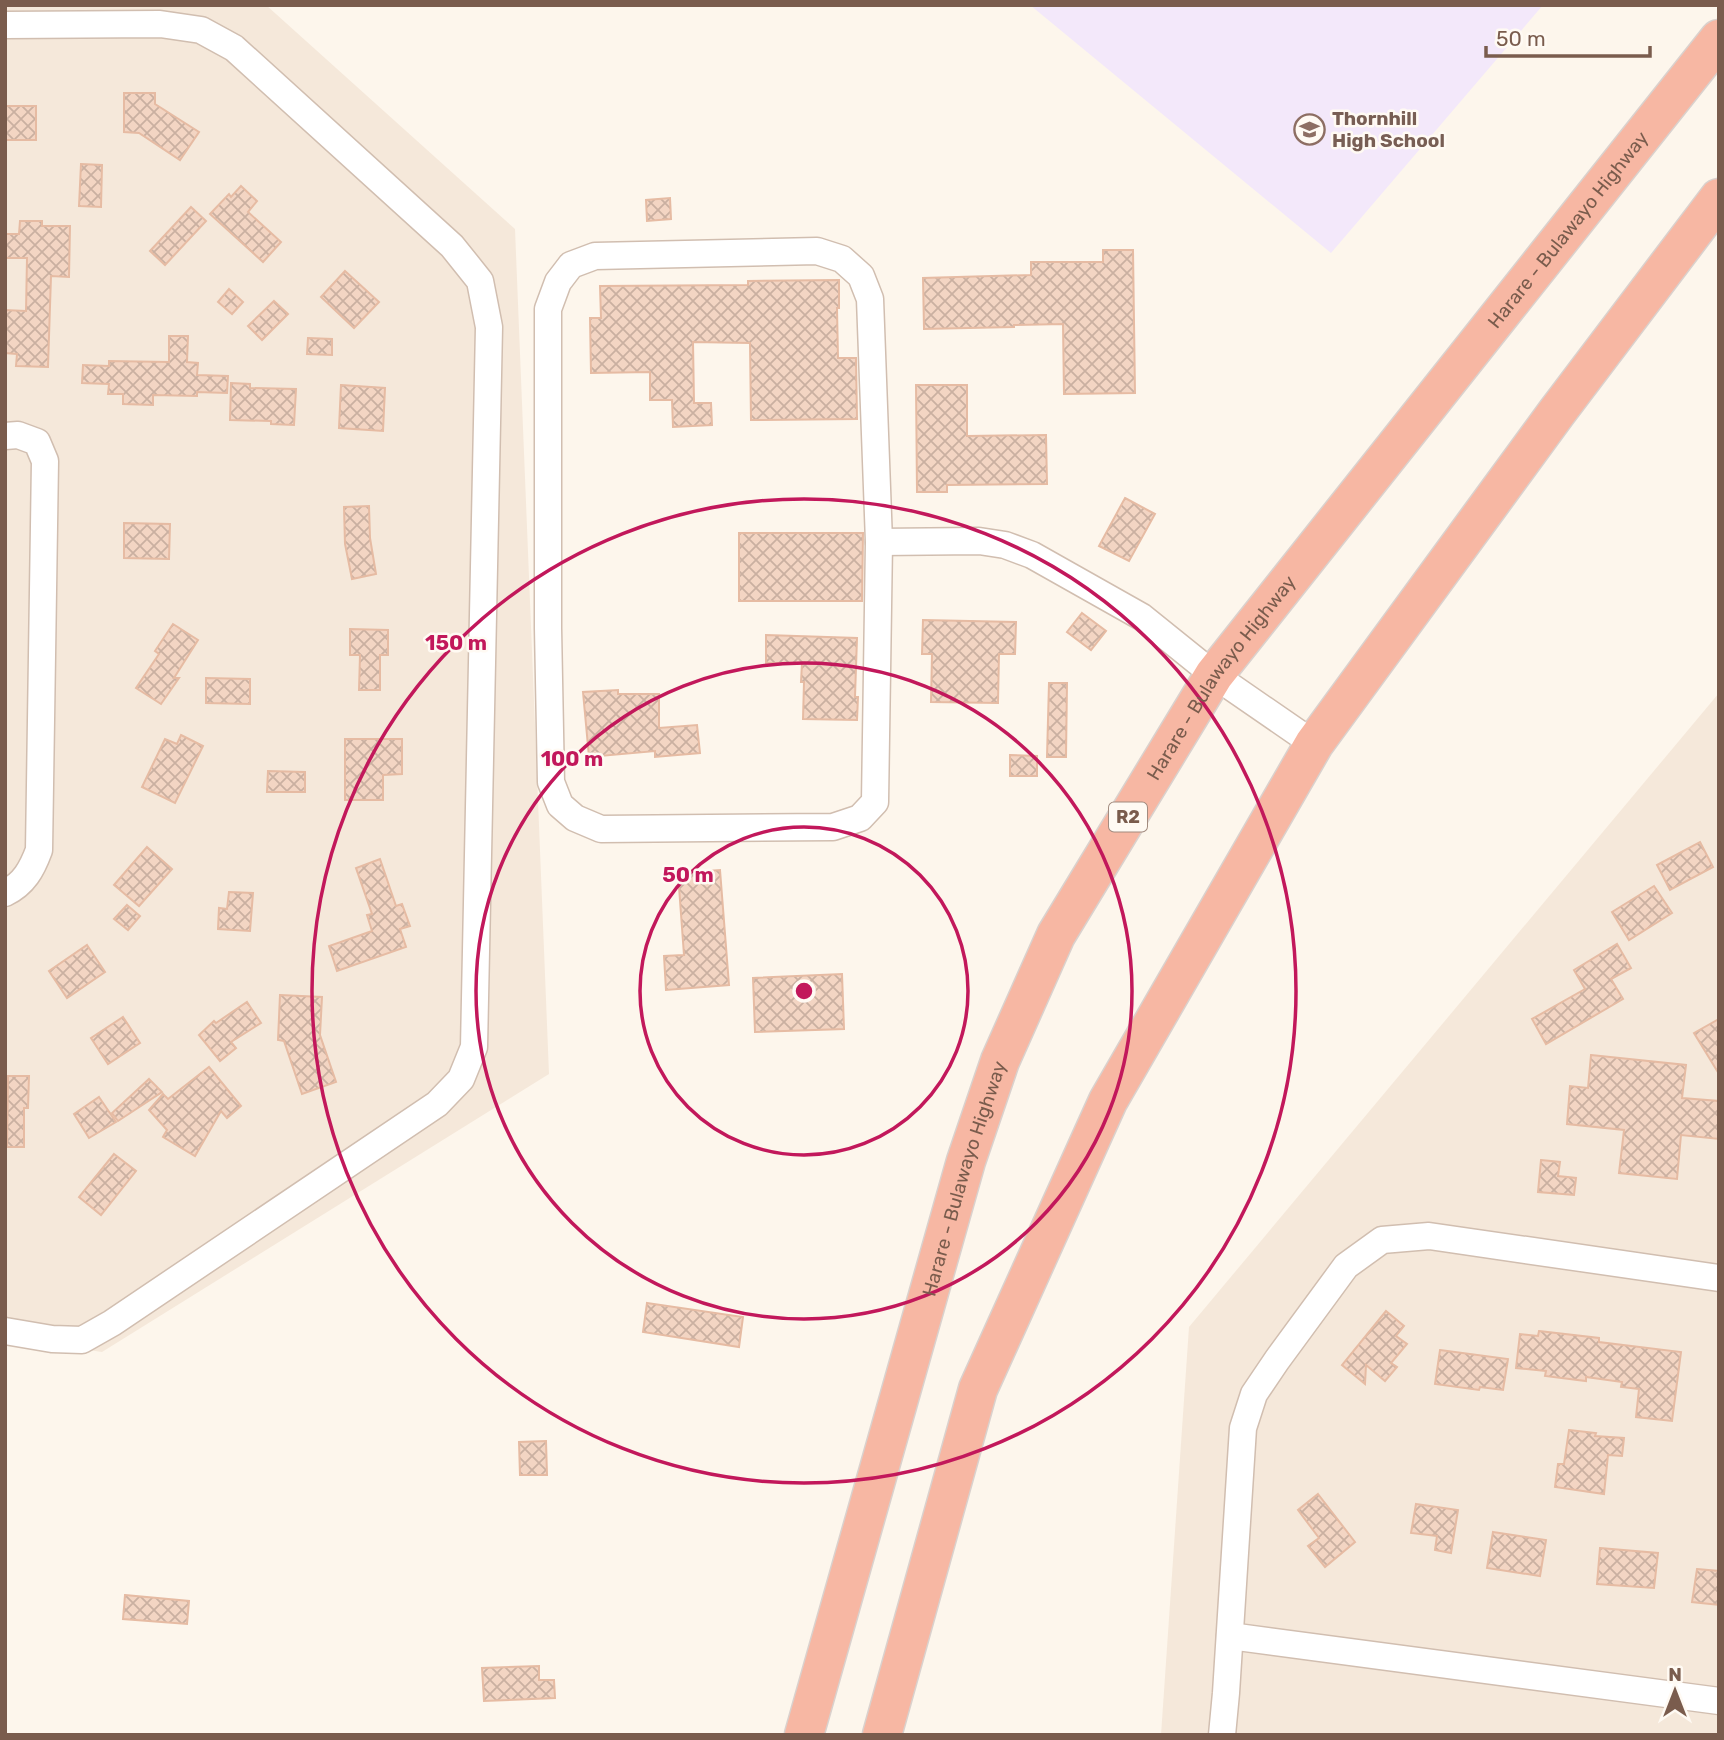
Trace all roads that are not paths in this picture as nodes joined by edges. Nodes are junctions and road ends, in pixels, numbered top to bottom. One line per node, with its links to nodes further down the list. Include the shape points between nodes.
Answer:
1 (5, 25): 10 (street, via 160,24 201,30 233,48 452,246 480,281 489,327 474,1046 461,1079 438,1104 82,1340)
2 (1719, 39): 6 (highway, Harare - Bulawayo Highway / R2)
3 (1719, 198): 7 (highway)
4 (5, 436): 8 (street, via 37,442 45,461 39,850 32,870)
5 (879, 542): 5 (street, via 870,299 861,276 842,259 817,251 595,256 571,265 558,282 548,309 551,782 560,805 575,818 601,829 833,827 860,818 875,802); 6 (street, via 979,541 1032,555 1142,617)
6 (1214, 675): 7 (street); 13 (highway, Harare - Bulawayo Highway / R2, via 1056,935 1000,1061 966,1161)
7 (1314, 744): 14 (highway, via 1108,1101 978,1389)
8 (5, 893)
9 (1719, 1278): 11 (street, via 1429,1237 1382,1241 1346,1266 1276,1360 1254,1395 1243,1427)
10 (5, 1331)
11 (1230, 1636): 12 (street); 15 (street)
12 (1719, 1701)
13 (804, 1735)
14 (882, 1735)
15 (1222, 1735)

